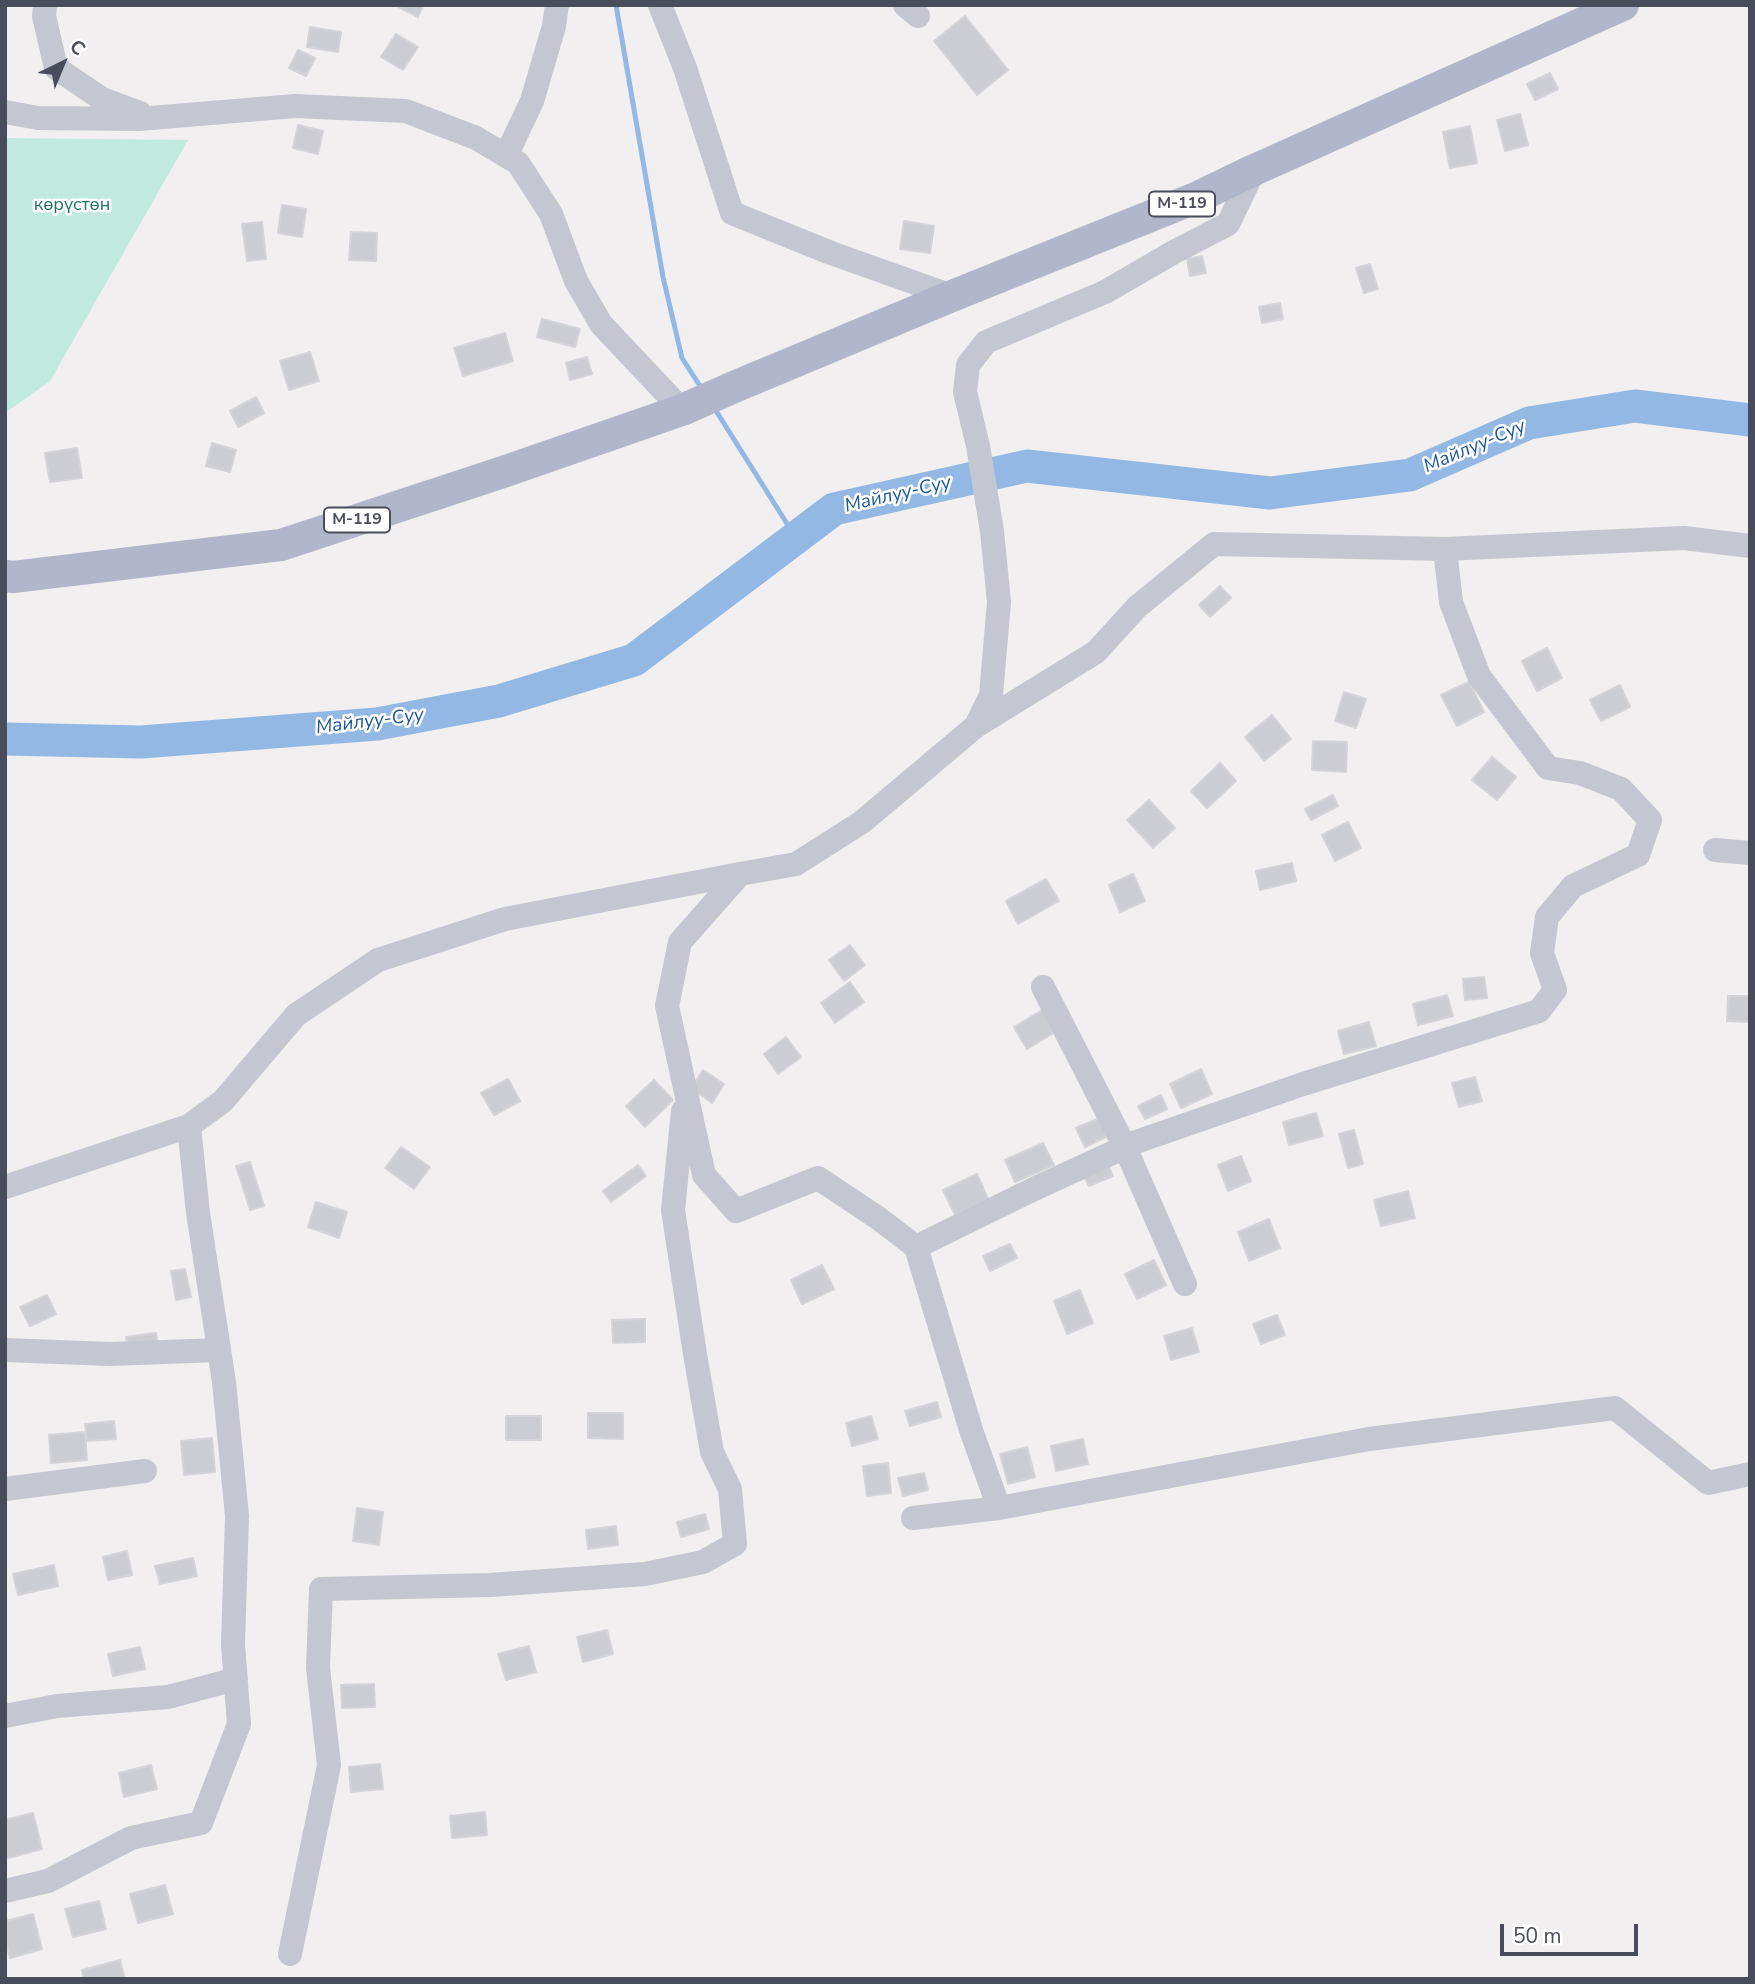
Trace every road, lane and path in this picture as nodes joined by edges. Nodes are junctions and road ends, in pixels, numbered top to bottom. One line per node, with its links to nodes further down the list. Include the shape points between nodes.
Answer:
1 (45, 5): 8 (street, via 56,68 102,99)
2 (557, 5): 9 (street, via 532,101)
3 (660, 5): 6 (street)
4 (680, 5): 6 (street)
5 (1623, 5): 10 (main road, М-119)
6 (685, 68): 11 (street, via 733,213)
7 (5, 112): 8 (street, via 38,118)
8 (154, 118): 9 (street, via 295,106 406,111 476,138)
9 (506, 156): 12 (street, via 518,163 551,214 576,281 601,324)
10 (1254, 170): 11 (main road, М-119); 16 (street, via 1228,225 1105,292 986,342 968,365 965,392 992,531 999,602 991,695)
11 (952, 296): 12 (main road, М-119)
12 (689, 408): 15 (main road, М-119, via 281,545)
13 (1750, 546): 14 (street, via 1684,538)
14 (1445, 549): 16 (street, via 1214,544 1137,607 1096,652); 23 (street, via 1451,602 1479,676 1548,768 1580,773 1621,789 1650,820 1638,855 1573,886 1547,917 1542,953 1555,990 1539,1011 1303,1084)
15 (5, 576)
16 (976, 726): 19 (street, via 862,822 796,864)
17 (1715, 850): 18 (street)
18 (1750, 853)
19 (740, 874): 21 (street, via 680,942 667,1006); 22 (street, via 505,919 378,960 296,1015 223,1101)
20 (1043, 987): 23 (street)
21 (685, 1086): 25 (street, via 704,1175 736,1211 818,1178); 37 (street, via 673,1210 712,1452 730,1489 735,1544 703,1562 645,1574 490,1585 321,1589 318,1668 329,1765)
22 (189, 1126): 24 (street); 28 (street)
23 (1125, 1147): 25 (street); 26 (street)
24 (5, 1186)
25 (916, 1247): 32 (street)
26 (1185, 1284)
27 (5, 1350): 28 (street, via 110,1354)
28 (219, 1350): 34 (street, via 237,1516)
29 (145, 1471): 31 (street)
30 (1750, 1474): 32 (street, via 1708,1483 1615,1408 1369,1439)
31 (5, 1489)
32 (999, 1508): 33 (street)
33 (913, 1518)
34 (236, 1679): 35 (street, via 168,1697 57,1706); 36 (street, via 239,1724 201,1823 131,1838 48,1881)
35 (5, 1716)
36 (5, 1891)
37 (290, 1954)

